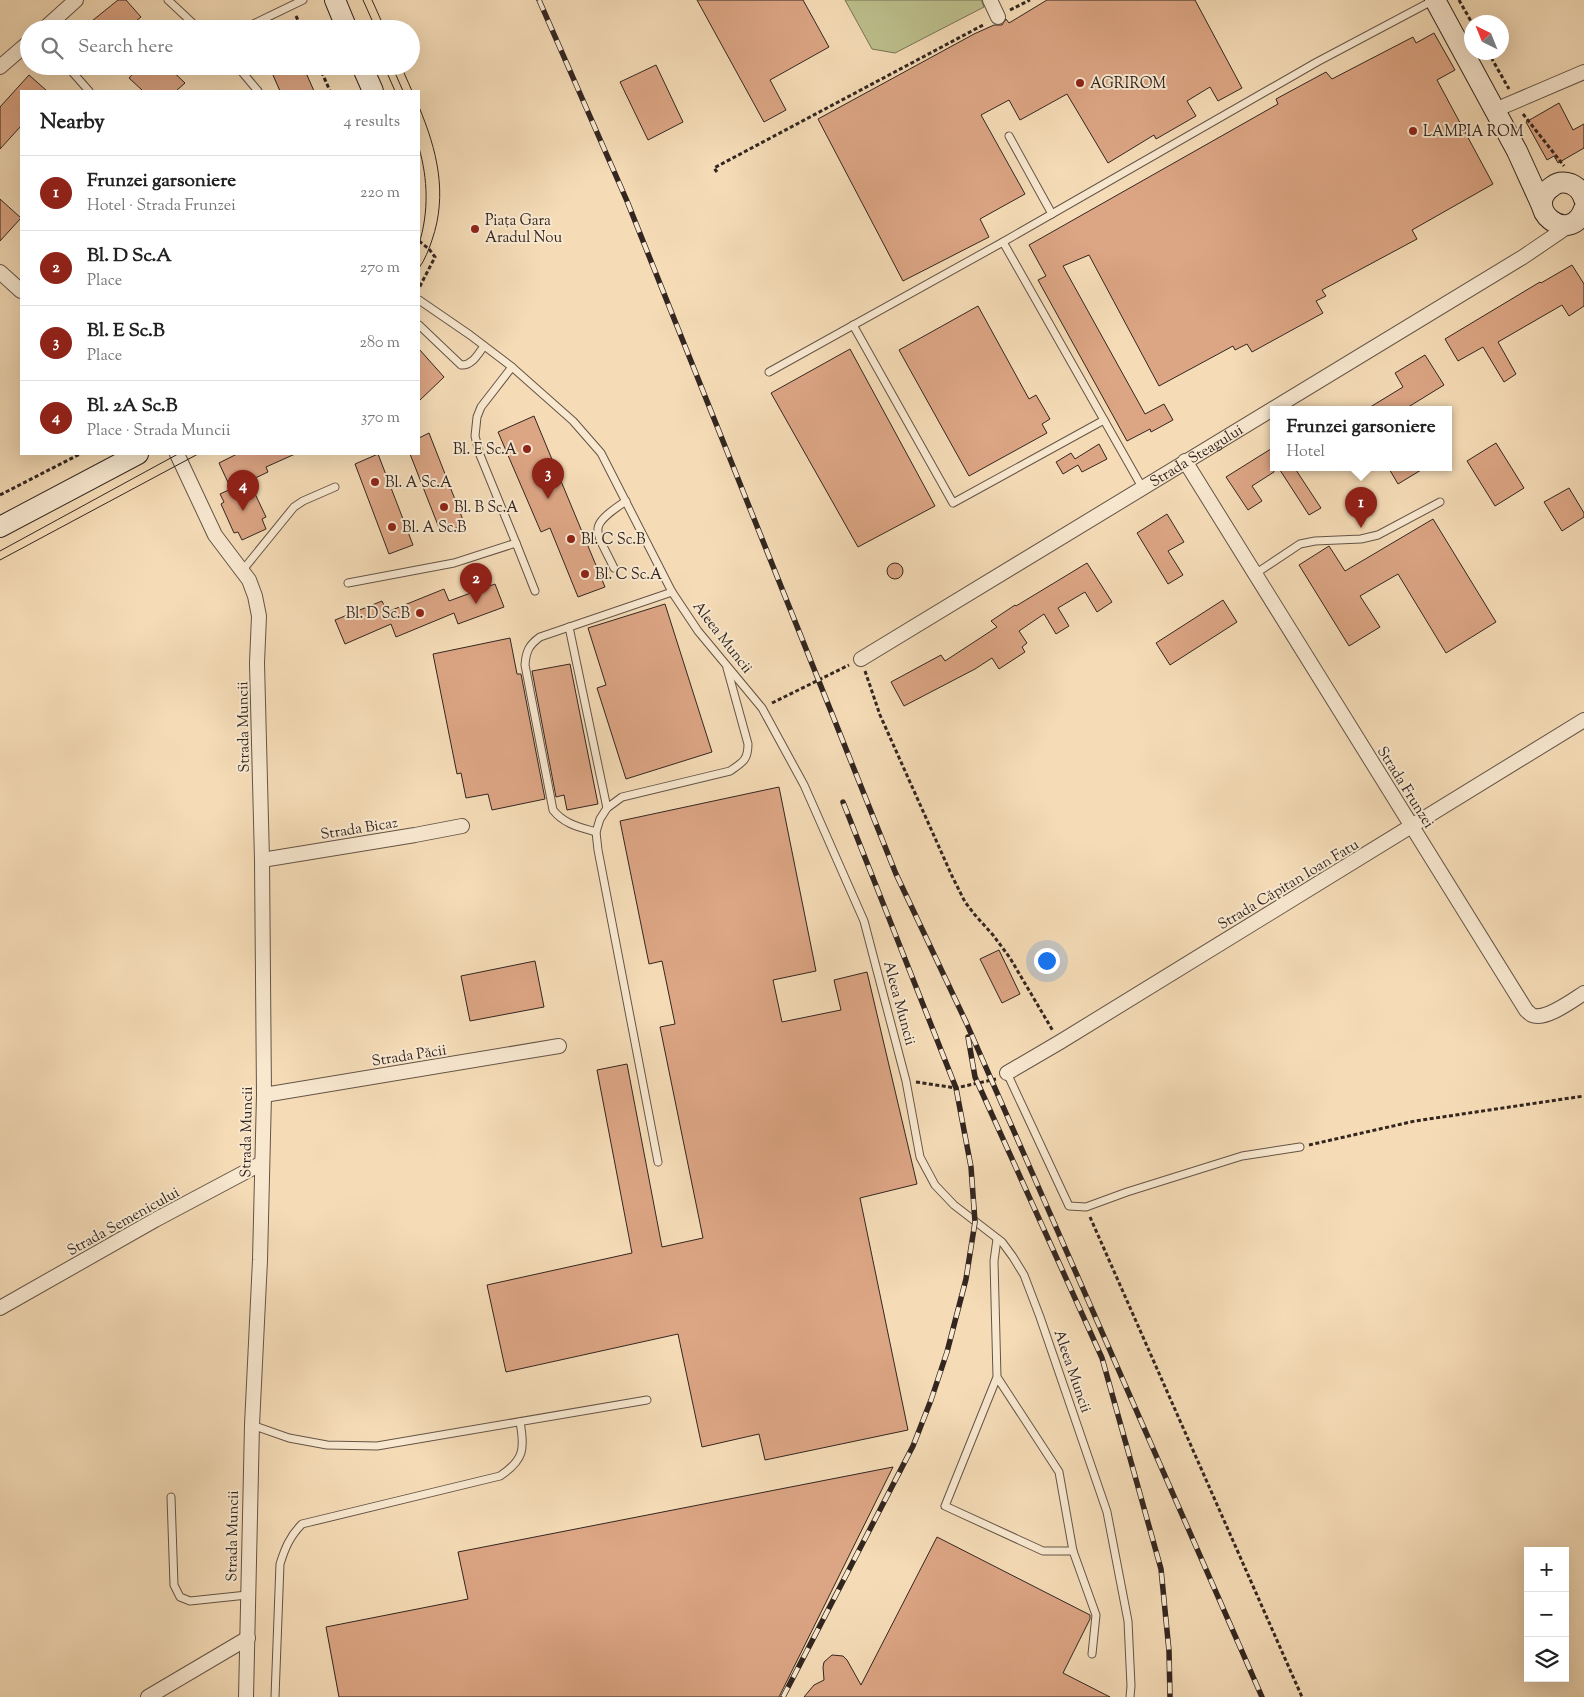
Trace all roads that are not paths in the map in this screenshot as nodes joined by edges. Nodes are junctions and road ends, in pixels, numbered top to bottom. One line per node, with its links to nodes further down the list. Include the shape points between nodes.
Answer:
1 (76, 0): 8 (street)
2 (168, 0): 9 (lane)
3 (303, 0): 10 (lane)
4 (335, 0): 11 (main road)
5 (990, 0): 7 (street)
6 (1435, 0): 21 (main road); 27 (lane, via 1317,62)
7 (998, 16)
8 (54, 20)
9 (189, 20)
10 (262, 20)
11 (343, 20)
12 (20, 50): 13 (street)
13 (0, 67)
14 (1584, 72): 21 (street)
15 (75, 75): 18 (lane)
16 (245, 75): 19 (lane)
17 (366, 75): 20 (main road)
18 (88, 90)
19 (257, 90)
20 (373, 90)
21 (1495, 110): 23 (main road)
22 (1009, 136): 27 (lane)
23 (1517, 151): 24 (main road, via 1548,176); 26 (main road)
24 (1575, 181): 25 (main road, via 1582,193); 26 (main road, via 1556,184 1545,192)
25 (1582, 211): 26 (main road, via 1561,225); 29 (street, Strada Steagului)
26 (1546, 213): 29 (street, Strada Steagului, via 1544,233)
27 (1052, 214): 28 (lane)
28 (1003, 242): 34 (lane); 40 (lane)
29 (1532, 251): 38 (street, Strada Steagului)
30 (0, 272): 31 (street)
31 (20, 290)
32 (420, 301): 35 (lane, Aleea Muncii)
33 (420, 326): 35 (lane, via 461,365 471,363)
34 (853, 326): 37 (lane); 40 (lane, via 953,503)
35 (484, 346): 36 (lane, Aleea Muncii)
36 (512, 367): 46 (lane, Aleea Muncii, via 572,421 601,453); 49 (lane, via 481,408 475,436)
37 (769, 372)
38 (1276, 406)
39 (1270, 410): 43 (street, Strada Steagului)
40 (1104, 420): 45 (lane)
41 (136, 455): 48 (main road)
42 (178, 455): 51 (street, Strada Muncii, via 210,525)
43 (1185, 461): 45 (street, Strada Steagului); 52 (street, Strada Frunzei)
44 (335, 487): 51 (lane, via 294,507)
45 (1142, 487): 57 (street, Strada Steagului)
46 (626, 501): 50 (lane, via 605,516 597,532); 55 (lane, Aleea Muncii)
47 (1440, 502): 52 (lane, via 1378,535 1300,544)
48 (0, 527)
49 (516, 543): 53 (lane, via 454,563); 54 (lane)
50 (614, 568)
51 (242, 571): 64 (street, Strada Muncii, via 255,596 258,616)
52 (1255, 574): 62 (street, Strada Frunzei)
53 (348, 582)
54 (535, 591)
55 (672, 592): 56 (lane); 58 (lane, Aleea Muncii)
56 (569, 627): 60 (lane); 63 (lane, via 532,643 526,652 525,665 553,810 571,825)
57 (861, 659)
58 (725, 664): 60 (lane, via 748,744 744,761 730,771 622,797); 72 (lane, Aleea Muncii, via 762,708 804,785 864,921 906,1081 920,1157 934,1185 954,1206)
59 (1584, 720): 62 (street, Strada Căpitan Ioan Fatu)
60 (607, 808): 63 (lane)
61 (462, 826): 64 (street, Strada Bicaz)
62 (1412, 827): 65 (street, Strada Frunzei, via 1526,1010 1533,1016 1542,1016); 67 (street, Strada Căpitan Ioan Fatu)
63 (596, 832): 70 (lane)
64 (262, 860): 68 (street, Strada Muncii)
65 (1584, 992)
66 (559, 1046): 68 (street, Strada Păcii)
67 (1007, 1073): 69 (lane, via 1069,1206 1086,1207 1242,1156)
68 (264, 1095): 71 (street, Strada Muncii)
69 (1300, 1147)
70 (658, 1162)
71 (262, 1163): 73 (street, Strada Semenicului); 77 (street, Strada Muncii)
72 (997, 1238): 74 (lane, via 994,1261); 86 (lane, Aleea Muncii, via 1024,1275 1107,1512 1128,1621)
73 (0, 1308)
74 (998, 1377): 79 (lane, via 1059,1472); 79 (lane, via 945,1506 1043,1551)
75 (647, 1400): 76 (lane)
76 (520, 1422): 77 (lane, via 377,1446 327,1445 289,1438); 85 (lane, via 521,1456 500,1476 302,1524 292,1534 280,1564)
77 (252, 1425): 80 (street, Strada Muncii)
78 (171, 1497): 80 (lane, via 174,1585 180,1596 190,1601)
79 (1073, 1552): 82 (lane, via 1096,1615)
80 (247, 1595): 81 (street, Strada Muncii)
81 (248, 1638): 83 (street); 84 (street, Strada Muncii)
82 (1092, 1654)
83 (148, 1697)
84 (246, 1697)
85 (275, 1697)
86 (1130, 1697)

